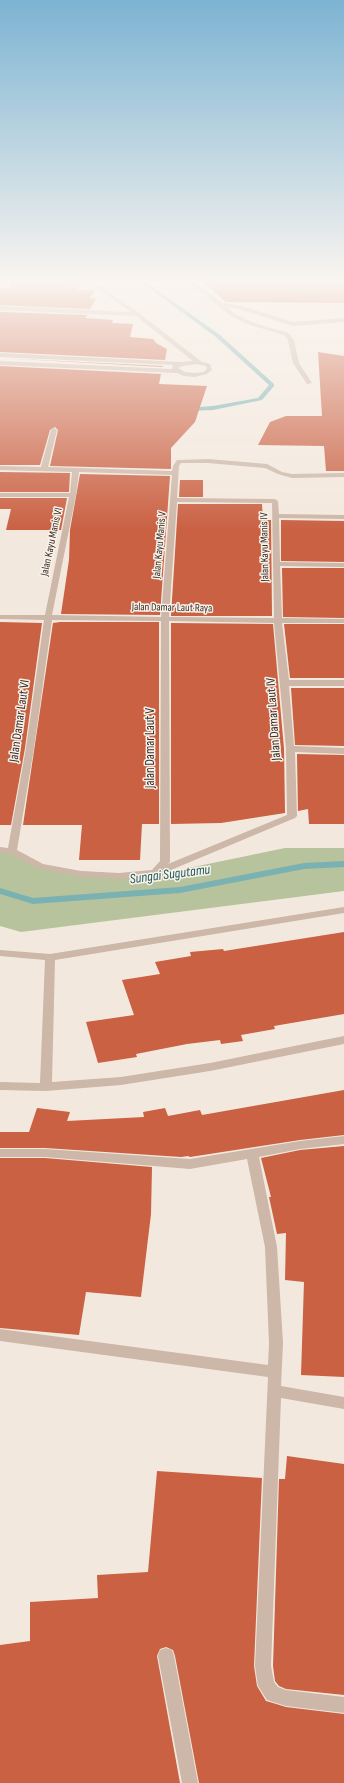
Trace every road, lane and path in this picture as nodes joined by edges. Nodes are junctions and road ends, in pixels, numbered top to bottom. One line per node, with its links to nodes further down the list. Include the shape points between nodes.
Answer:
1 (5, 363): 7 (street)
2 (165, 363): 6 (street)
3 (196, 363): 6 (street)
4 (200, 363): 7 (street, via 210,367 209,371 195,375)
5 (296, 363): 8 (street)
6 (181, 364): 7 (street, via 176,366)
7 (176, 371)
8 (309, 383)
9 (54, 430): 11 (street)
10 (0, 468): 11 (street)
11 (44, 469): 12 (street)
12 (76, 470): 13 (street); 16 (street, Jalan Kayu Manis VI)
13 (176, 473): 14 (street, via 178,462 190,460 267,466 292,476); 17 (street, Jalan Kayu Manis V)
14 (344, 475)
15 (0, 495): 16 (street)
16 (73, 495): 23 (street, Jalan Kayu Manis VI)
17 (175, 500): 18 (street, Jalan Kayu Manis IV, via 275,502); 24 (street, Jalan Kayu Manis V)
18 (276, 516): 19 (street); 20 (street, Jalan Kayu Manis IV)
19 (344, 517)
20 (276, 564): 21 (street); 25 (street, Jalan Kayu Manis IV)
21 (344, 565)
22 (0, 617): 23 (street, Jalan Damar Laut Raya)
23 (48, 618): 24 (street, Jalan Damar Laut Raya); 32 (street, Jalan Damar Laut VI)
24 (164, 619): 25 (street, Jalan Damar Laut Raya); 33 (street, Jalan Damar Laut V, via 165,862)
25 (278, 620): 26 (street, Jalan Damar Laut Raya); 27 (street, Jalan Damar Laut IV)
26 (344, 621)
27 (285, 683): 28 (street); 29 (street, Jalan Damar Laut IV)
28 (344, 684)
29 (290, 749): 30 (street); 33 (street, Jalan Damar Laut IV, via 292,816)
30 (344, 751)
31 (0, 850): 32 (street)
32 (12, 852): 33 (street, via 40,866 81,874 119,876)
33 (154, 872)
34 (344, 910): 36 (street)
35 (0, 953): 36 (street)
36 (50, 957): 39 (street)
37 (344, 1040): 39 (street, via 122,1081)
38 (0, 1086): 39 (street)
39 (46, 1087)
40 (344, 1140): 42 (street)
41 (0, 1153): 42 (street, via 45,1153 190,1164)
42 (252, 1154): 44 (street, via 271,1247)
43 (0, 1335): 44 (street)
44 (276, 1372): 45 (street)
45 (275, 1391): 46 (street); 48 (street, via 263,1666 266,1686 273,1694 286,1698)
46 (344, 1403)
47 (166, 1656): 49 (street)
48 (344, 1705)
49 (190, 1783)

